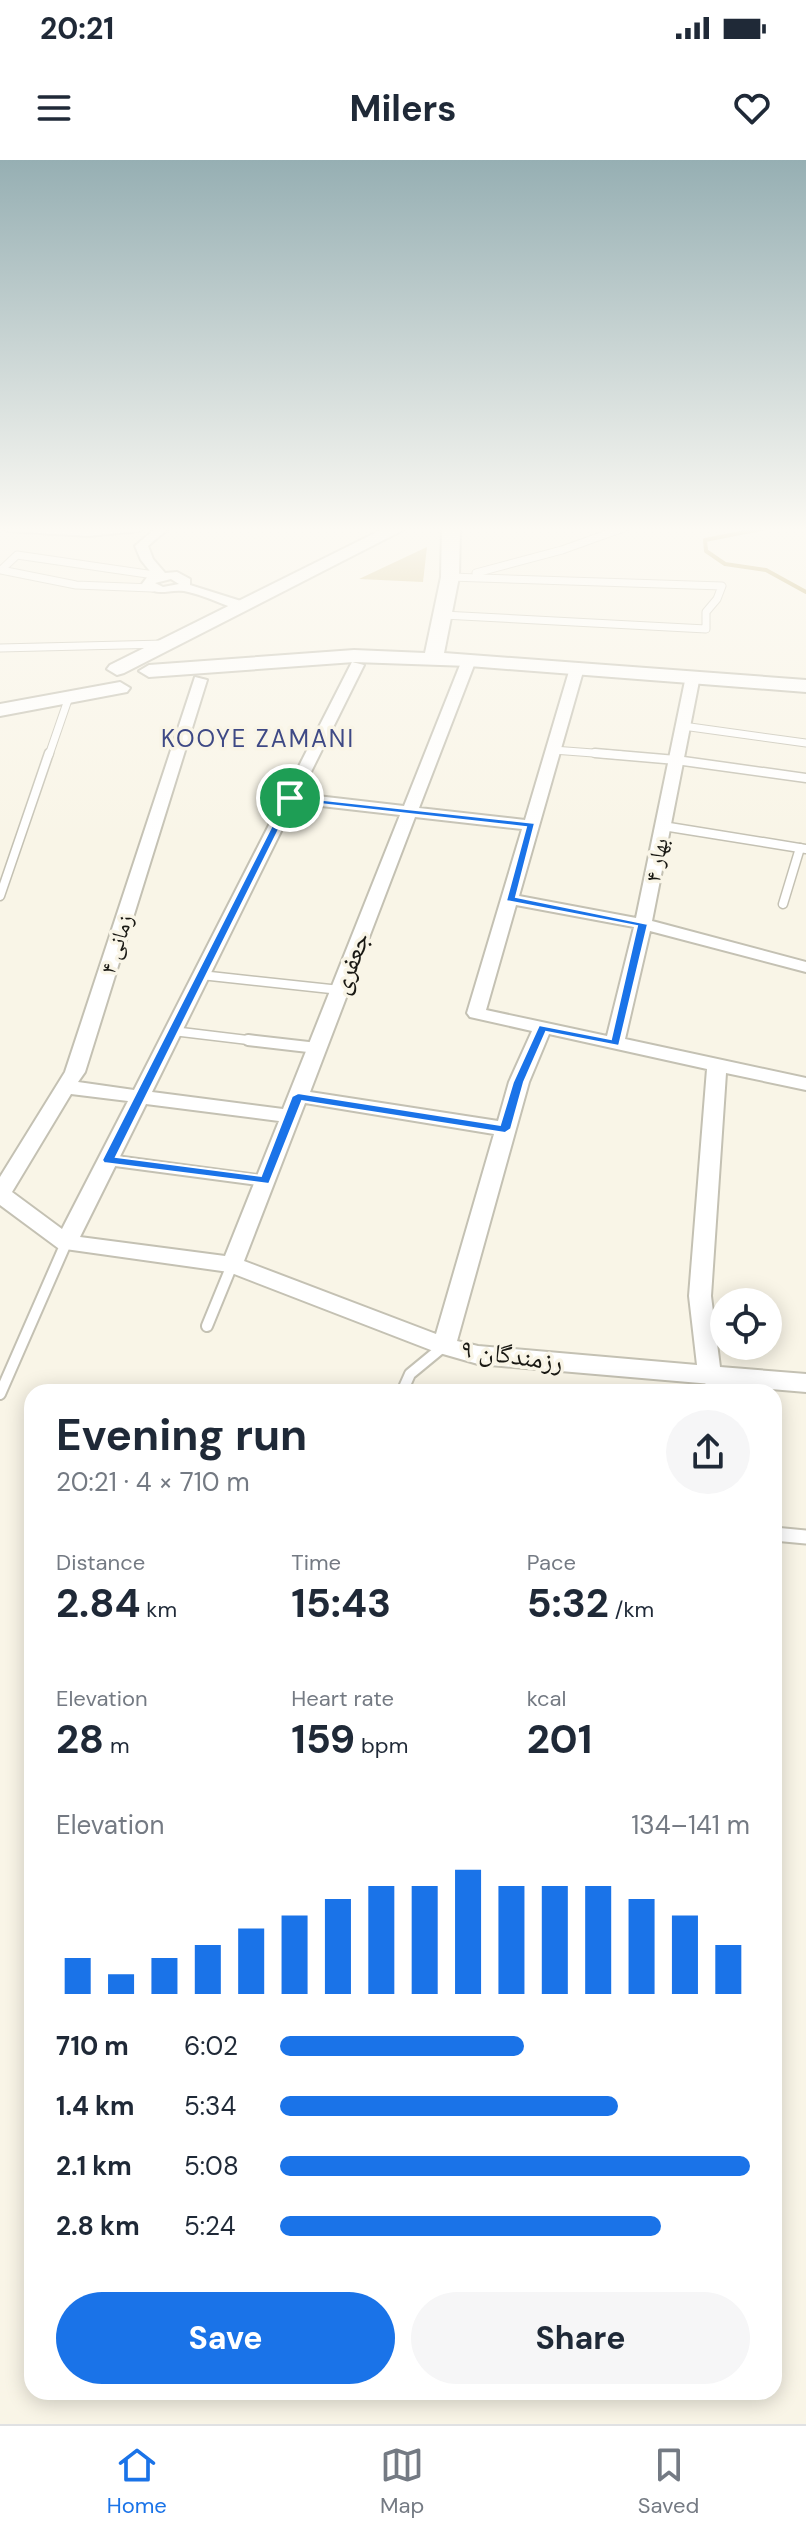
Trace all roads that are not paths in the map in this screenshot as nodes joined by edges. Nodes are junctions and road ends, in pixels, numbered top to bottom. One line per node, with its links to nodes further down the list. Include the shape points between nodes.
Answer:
1 (187, 633): 5 (street)
2 (232, 633): 4 (street)
3 (439, 633): 8 (street)
4 (226, 636): 7 (street, via 248,651); 12 (street)
5 (165, 644): 6 (lane); 13 (street)
6 (0, 648)
7 (329, 658): 10 (street); 12 (street)
8 (433, 659): 9 (street); 10 (street)
9 (469, 660): 11 (street); 26 (street, جعفری)
10 (365, 661): 15 (street); 25 (street)
11 (577, 668): 14 (street); 22 (street)
12 (146, 675): 13 (street); 15 (street)
13 (116, 676): 17 (street); 18 (street)
14 (693, 676): 16 (street); 20 (street, بهار ۴)
15 (200, 680): 43 (street, زمانی ۴)
16 (806, 686)
17 (69, 697): 19 (street); 30 (lane)
18 (0, 698)
19 (0, 710)
20 (683, 726): 21 (lane); 23 (street, بهار ۴)
21 (806, 743)
22 (553, 750): 23 (lane); 27 (street)
23 (676, 760): 24 (lane); 28 (street, بهار ۴)
24 (806, 778)
25 (290, 798): 26 (street); 35 (street)
26 (410, 811): 27 (street); 36 (street, جعفری)
27 (531, 825): 31 (street)
28 (663, 826): 29 (lane); 33 (street, بهار ۴)
29 (803, 848): 32 (lane)
30 (0, 896)
31 (510, 899): 33 (street); 37 (street, via 476,1013)
32 (783, 904)
33 (643, 924): 34 (street); 39 (street, بهار ۴)
34 (806, 967)
35 (201, 975): 36 (lane); 38 (street)
36 (340, 990): 40 (street, جعفری)
37 (543, 1028): 39 (street); 47 (street)
38 (173, 1031): 40 (lane); 45 (street)
39 (615, 1043): 41 (street)
40 (317, 1048): 44 (street, جعفری)
41 (717, 1065): 42 (street); 57 (street, via 700,1296)
42 (806, 1084)
43 (66, 1087): 45 (street); 50 (street, زمانی ۴)
44 (298, 1096): 46 (street, جعفری); 47 (street)
45 (140, 1097): 46 (street); 48 (street)
46 (290, 1116): 49 (street, جعفری)
47 (505, 1129): 54 (street)
48 (108, 1160): 49 (lane); 51 (street)
49 (265, 1181): 52 (street, جعفری)
50 (0, 1194): 51 (street)
51 (66, 1243): 52 (street, رزمندگان ۹); 58 (lane)
52 (232, 1265): 53 (lane); 54 (street, رزمندگان ۹)
53 (207, 1326)
54 (444, 1346): 56 (lane); 57 (street, رزمندگان ۹, via 478,1355)
55 (806, 1383): 57 (street, رزمندگان ۹)
56 (406, 1384)
57 (711, 1384)
58 (0, 1394)
59 (782, 1535): 60 (lane)
60 (806, 1537)

